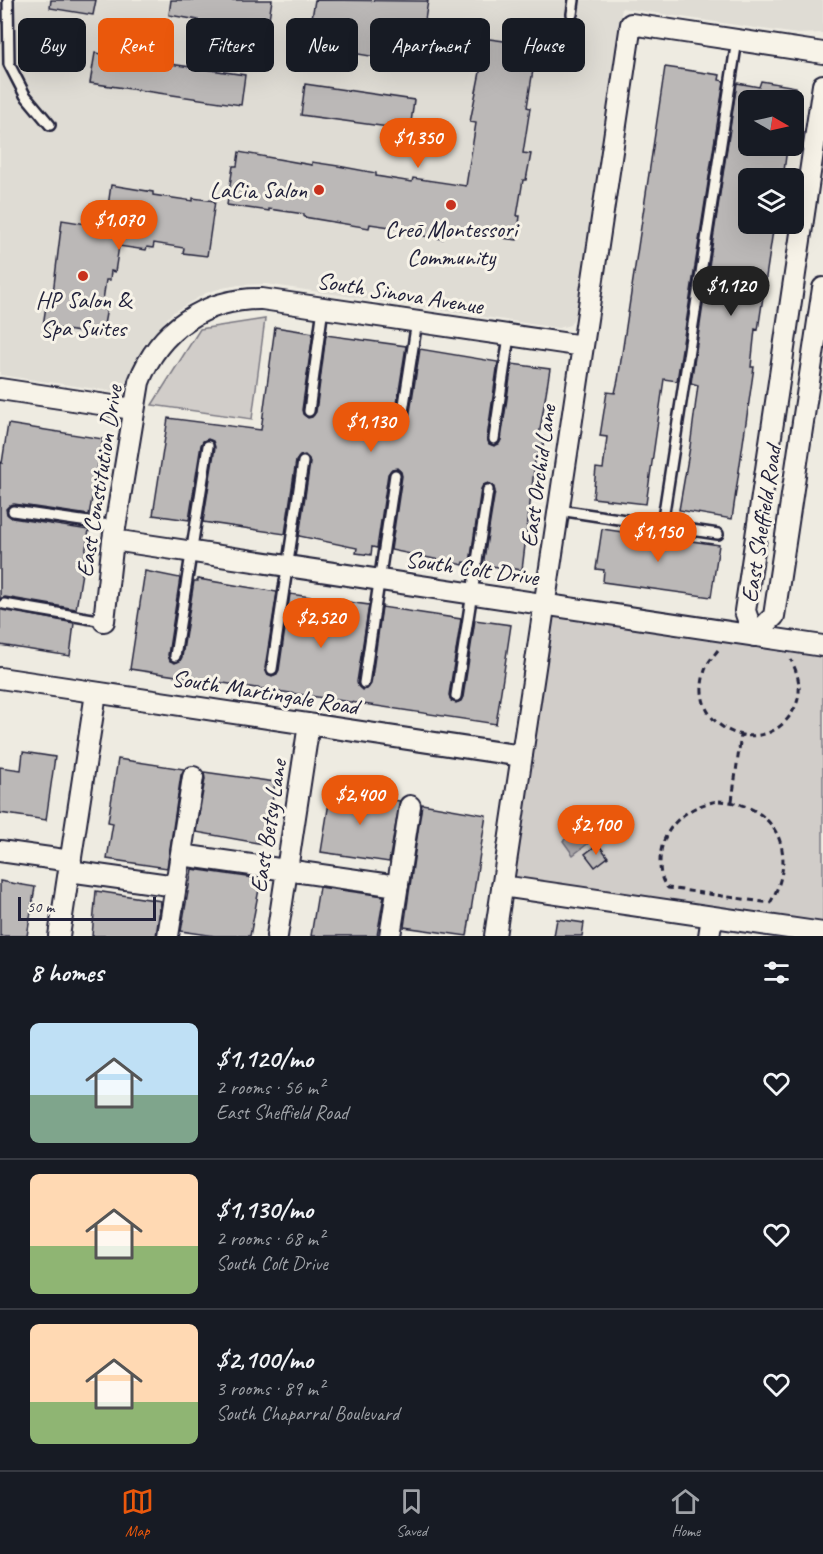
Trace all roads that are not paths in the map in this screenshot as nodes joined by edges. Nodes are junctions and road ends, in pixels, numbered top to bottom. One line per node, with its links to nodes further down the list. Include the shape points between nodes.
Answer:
1 (8, 0): 6 (lane)
2 (574, 0): 3 (lane)
3 (572, 15)
4 (737, 40): 5 (street); 14 (street, East Orchid Lane, via 631,24); 26 (lane)
5 (823, 52)
6 (5, 65): 8 (lane)
7 (823, 85): 36 (street, East Sheffield Road, via 745,611)
8 (50, 125)
9 (823, 288): 36 (street, East Sheffield Road, via 774,616)
10 (210, 307): 11 (street, South Sinova Avenue, via 251,299); 16 (street, East Constitution Drive, via 182,323 159,345 143,372)
11 (323, 308): 12 (street, South Sinova Avenue); 17 (lane)
12 (417, 321): 13 (street, South Sinova Avenue); 18 (lane)
13 (509, 336): 14 (street, South Sinova Avenue); 19 (lane)
14 (583, 346): 24 (street, East Orchid Lane)
15 (0, 389): 16 (street)
16 (133, 410): 27 (street, East Constitution Drive)
17 (309, 411)
18 (401, 424)
19 (494, 439)
20 (208, 446): 29 (lane)
21 (303, 462): 30 (lane)
22 (395, 475): 31 (lane)
23 (488, 490): 32 (lane)
24 (558, 510): 26 (lane); 34 (street, East Orchid Lane)
25 (13, 511): 27 (lane)
26 (662, 525): 28 (lane)
27 (115, 533): 29 (street, South Colt Drive); 35 (street, East Constitution Drive)
28 (718, 534)
29 (192, 552): 30 (street, South Colt Drive); 38 (lane)
30 (287, 566): 31 (street, South Colt Drive); 39 (lane)
31 (379, 580): 32 (street, South Colt Drive); 41 (lane)
32 (472, 594): 34 (street, South Colt Drive); 43 (lane)
33 (4, 604): 35 (lane)
34 (544, 604): 36 (street, South Colt Drive); 45 (street, East Orchid Lane)
35 (104, 621)
36 (754, 636): 37 (street, South Colt Drive)
37 (823, 646)
38 (176, 656)
39 (272, 669)
40 (0, 678): 42 (street, South Martingale Road)
41 (364, 683)
42 (96, 693): 44 (street, South Martingale Road); 50 (street)
43 (456, 696)
44 (309, 724): 45 (street, South Martingale Road); 51 (street, East Betsy Lane)
45 (522, 756): 54 (street, East Orchid Lane)
46 (193, 777): 49 (street)
47 (410, 806): 53 (street)
48 (0, 851): 50 (street)
49 (181, 855): 51 (street); 52 (street)
50 (70, 866): 52 (street); 57 (street)
51 (287, 870): 53 (street); 59 (street, East Betsy Lane)
52 (176, 886): 58 (street)
53 (398, 886): 60 (street)
54 (502, 886): 55 (street); 61 (street, East Orchid Lane)
55 (711, 926): 56 (street)
56 (823, 933)
57 (59, 936)
58 (168, 936)
59 (277, 936)
60 (390, 936)
61 (495, 936)

